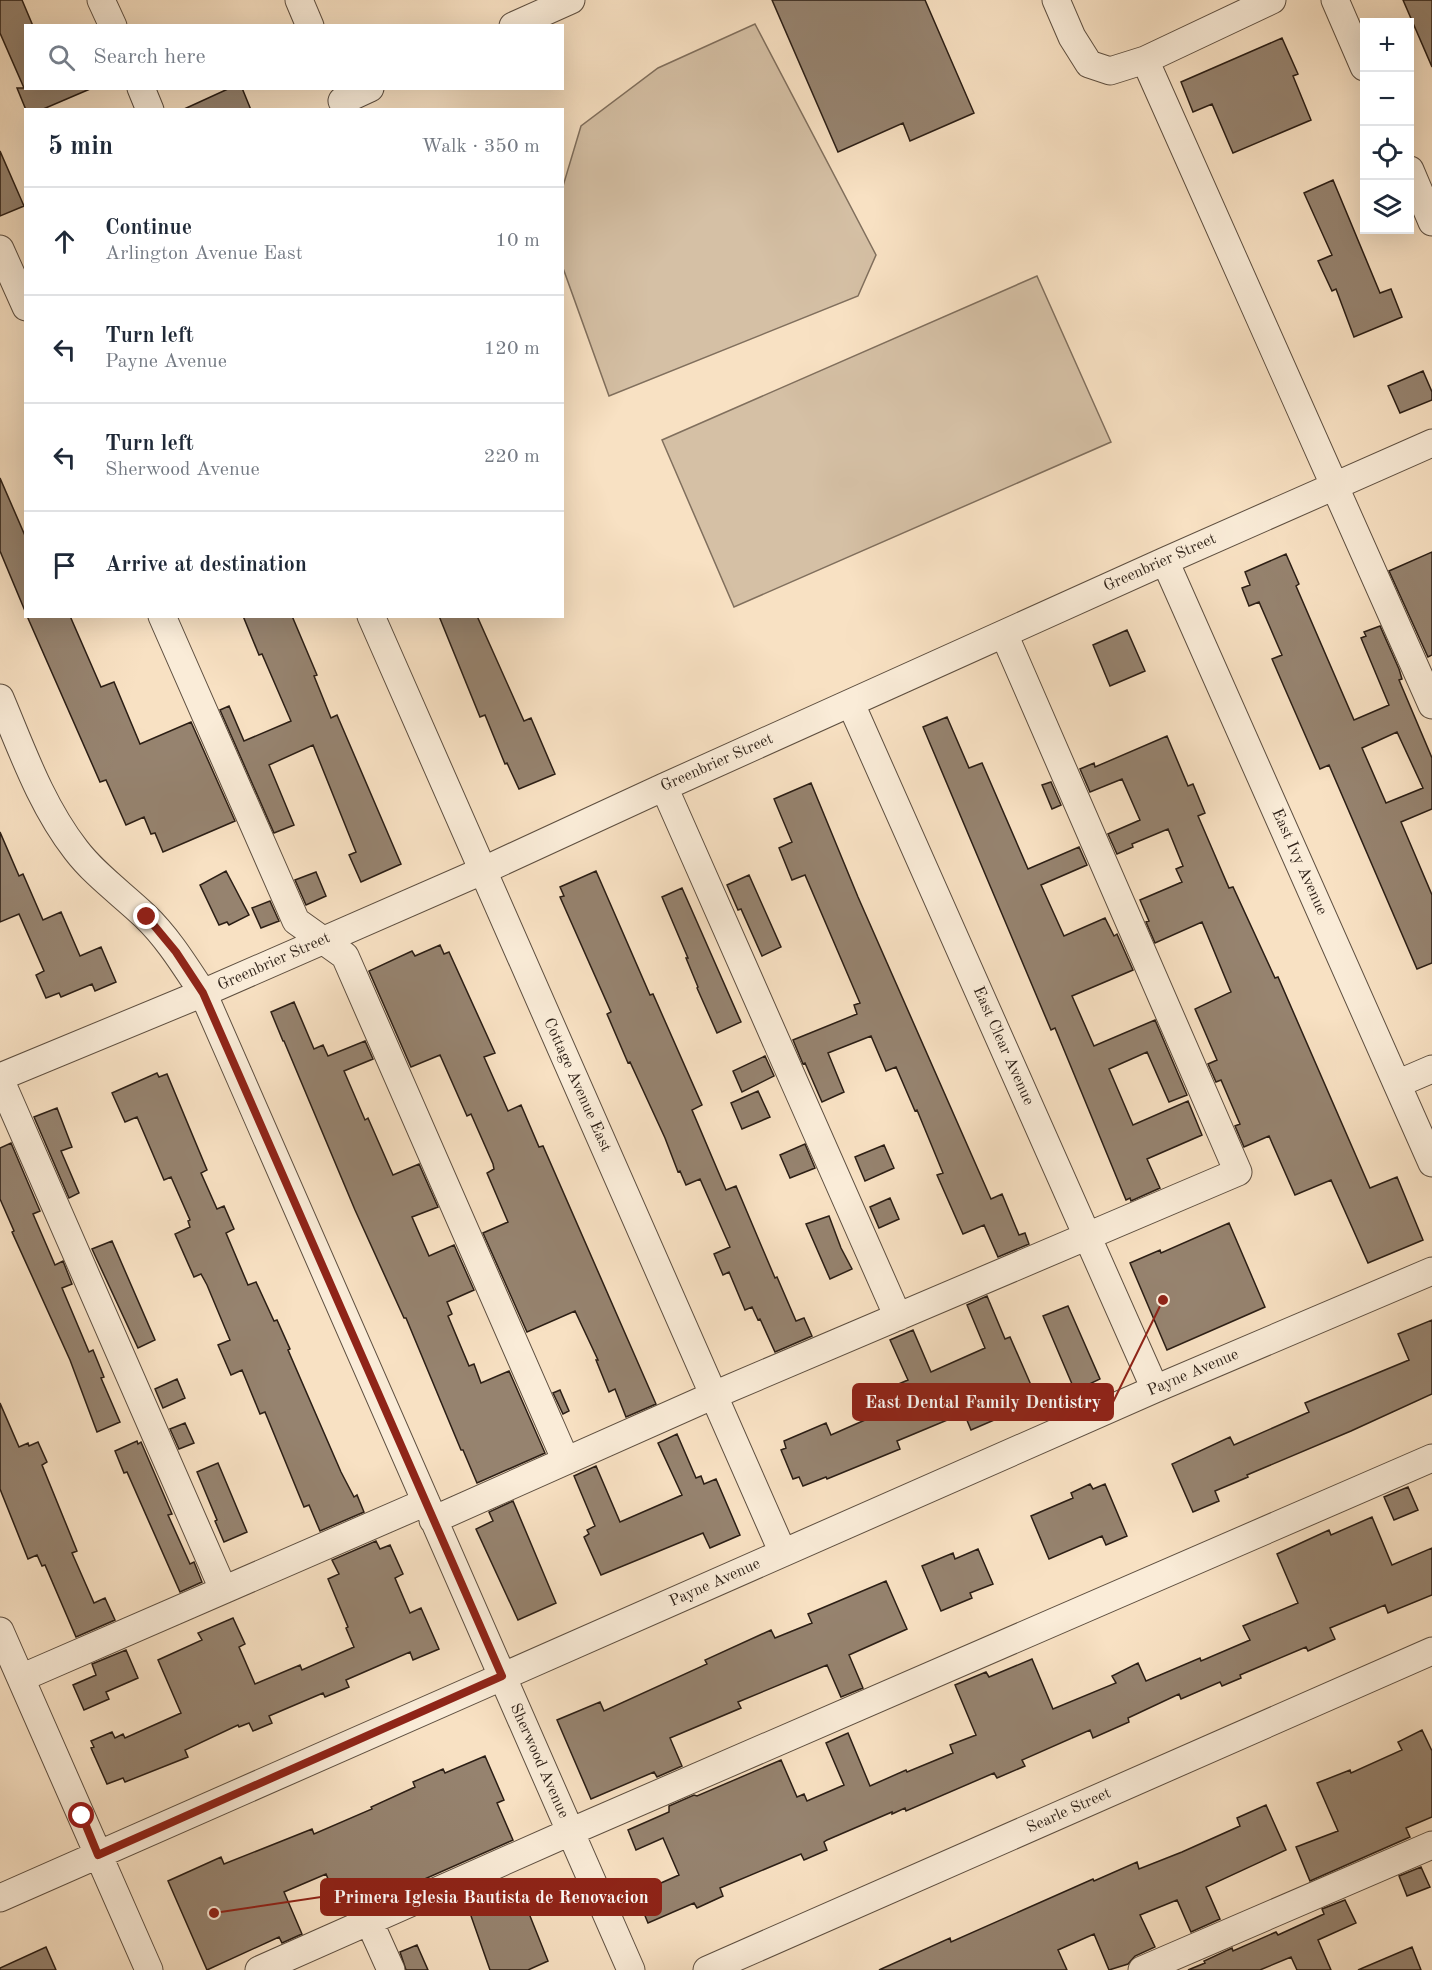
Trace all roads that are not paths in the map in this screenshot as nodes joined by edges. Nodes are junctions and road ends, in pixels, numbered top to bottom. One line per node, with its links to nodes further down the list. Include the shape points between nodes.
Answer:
1 (101, 0): 7 (street)
2 (299, 0): 8 (street)
3 (571, 0): 9 (street)
4 (1056, 0): 11 (street, via 1072,38 1089,64 1110,71)
5 (1272, 0): 11 (street)
6 (1335, 0): 10 (street)
7 (112, 24)
8 (309, 24)
9 (517, 24)
10 (1360, 56)
11 (1145, 60): 21 (street)
12 (142, 90): 15 (street)
13 (365, 90): 14 (street)
14 (341, 100)
15 (149, 108)
16 (1414, 180): 17 (street)
17 (1432, 222)
18 (8, 255): 19 (street)
19 (24, 301)
20 (1432, 443): 21 (street, Greenbrier Street)
21 (1334, 485): 22 (street, Greenbrier Street); 28 (street)
22 (1165, 561): 25 (street, Greenbrier Street); 35 (street, East Ivy Avenue)
23 (163, 618): 31 (street, via 296,921)
24 (372, 618): 30 (street, Cottage Avenue East)
25 (1004, 634): 27 (street, Greenbrier Street); 37 (street, via 1238,1172)
26 (0, 698): 32 (street, Sherwood Avenue, via 56,821 77,851 154,926)
27 (851, 704): 29 (street, Greenbrier Street); 37 (street, East Clear Avenue)
28 (1432, 705)
29 (664, 787): 30 (street, Greenbrier Street); 39 (street)
30 (482, 871): 31 (street, Greenbrier Street); 41 (street, Cottage Avenue East)
31 (322, 941): 32 (street, Greenbrier Street); 43 (street, via 345,956)
32 (203, 993): 34 (street, Greenbrier Street); 44 (street, Sherwood Avenue)
33 (1432, 1069): 35 (street)
34 (0, 1078): 46 (street)
35 (1397, 1084): 36 (street, East Ivy Avenue)
36 (1432, 1163)
37 (1088, 1236): 39 (street); 40 (street, East Clear Avenue)
38 (1432, 1271): 40 (street, Payne Avenue)
39 (898, 1317): 41 (street)
40 (1155, 1389): 45 (street, Payne Avenue)
41 (714, 1395): 43 (street); 45 (street, Cottage Avenue East)
42 (1432, 1458): 51 (street)
43 (566, 1461): 44 (street)
44 (429, 1511): 46 (street); 49 (street, Sherwood Avenue)
45 (783, 1553): 49 (street, Payne Avenue)
46 (223, 1589): 50 (street)
47 (0, 1631): 50 (street)
48 (1432, 1651): 60 (street, Searle Street)
49 (502, 1676): 51 (street, Sherwood Avenue); 53 (street, Payne Avenue)
50 (21, 1678): 53 (street)
51 (570, 1832): 55 (street); 59 (street, Sherwood Avenue)
52 (1432, 1845): 61 (street)
53 (98, 1855): 54 (street, Payne Avenue); 56 (street)
54 (0, 1898)
55 (369, 1921): 57 (street); 58 (street)
56 (150, 1970)
57 (259, 1970)
58 (391, 1970)
59 (631, 1970)
60 (707, 1970)
61 (1142, 1970)

